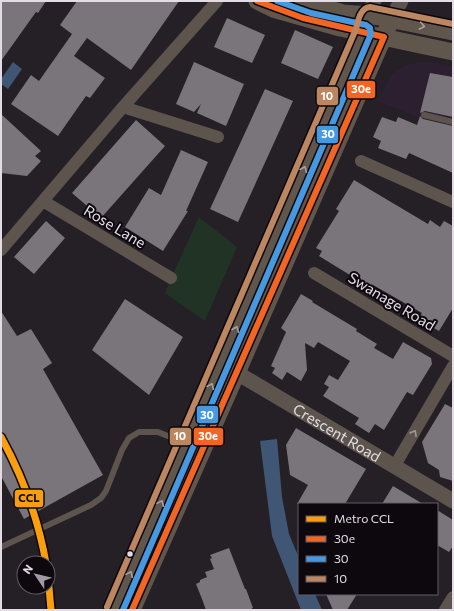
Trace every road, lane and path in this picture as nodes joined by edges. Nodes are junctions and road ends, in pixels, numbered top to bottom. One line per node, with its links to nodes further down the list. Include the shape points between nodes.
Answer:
1 (217, 1): 11 (street)
2 (257, 1): 7 (main road, via 273,9)
3 (303, 1): 5 (main road, via 344,13)
4 (401, 1): 6 (street)
5 (372, 8): 6 (main road); 7 (main road)
6 (391, 20): 8 (main road, one-way to 8); 9 (main road)
7 (363, 32): 9 (main road); 22 (main road, one-way to 7)
8 (453, 32)
9 (384, 37): 10 (main road); 24 (main road)
10 (453, 52)
11 (123, 108): 14 (street); 16 (street)
12 (424, 115): 13 (lane)
13 (453, 122)
14 (218, 136)
15 (361, 161): 17 (street)
16 (43, 201): 18 (street); 20 (street, Rose Lane)
17 (453, 202)
18 (1, 250)
19 (314, 273): 21 (street, Swanage Road)
20 (171, 278)
21 (453, 356)
22 (220, 365): 24 (street, Crescent Road); 25 (main road, one-way to 22)
23 (453, 366): 26 (street, one-way to 23)
24 (237, 374): 26 (street, Crescent Road); 31 (main road)
25 (186, 443): 28 (lane, via 158,432 139,432 129,438 101,498); 30 (main road, one-way to 25)
26 (394, 467): 27 (street, Crescent Road)
27 (453, 501)
28 (1, 547)
29 (453, 597): 32 (street)
30 (114, 610)
31 (132, 610)
32 (445, 610)

